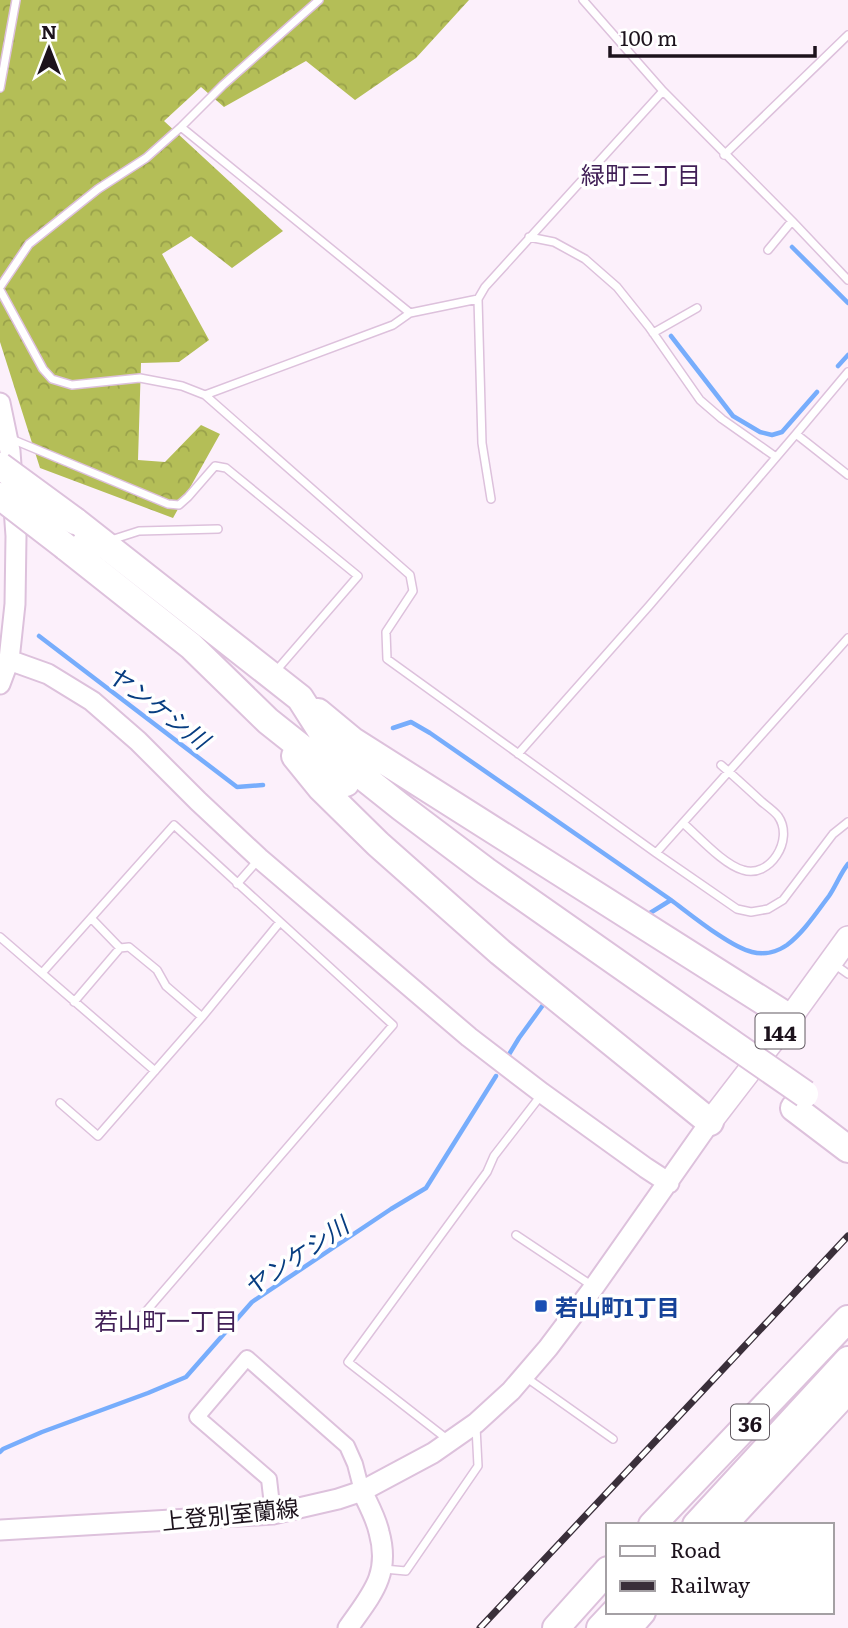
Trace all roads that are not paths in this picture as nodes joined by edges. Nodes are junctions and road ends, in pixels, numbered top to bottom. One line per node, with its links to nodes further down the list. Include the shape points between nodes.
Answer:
1 (16, 0): 5 (lane)
2 (319, 0): 7 (lane)
3 (583, 0): 6 (lane)
4 (848, 35): 8 (lane)
5 (0, 88)
6 (663, 92): 8 (lane); 10 (lane)
7 (181, 127): 13 (lane, via 29,244); 16 (lane)
8 (724, 155): 9 (lane)
9 (792, 221): 11 (lane); 12 (lane)
10 (529, 237): 14 (lane); 17 (lane, via 554,242 585,259 617,287)
11 (768, 250)
12 (848, 280)
13 (0, 288): 19 (lane, via 52,379 72,385 140,378)
14 (478, 299): 16 (lane); 27 (lane, via 482,443)
15 (697, 308): 17 (lane)
16 (410, 313): 19 (lane, via 393,325)
17 (653, 333): 23 (lane, via 700,400)
18 (848, 372): 21 (lane)
19 (205, 395): 36 (lane, via 410,575 413,591 386,632 387,659)
20 (0, 403): 22 (main road)
21 (796, 434): 23 (lane); 25 (lane)
22 (7, 438): 31 (main road, via 16,536); 32 (lane, via 168,504 178,505 188,498 215,466 226,468 358,576)
23 (776, 457): 36 (lane)
24 (0, 466): 29 (highway, bridge)
25 (848, 475)
26 (0, 496): 35 (highway, bridge, via 191,646)
27 (491, 499)
28 (218, 529): 29 (lane, via 139,531)
29 (103, 543): 32 (highway)
30 (848, 638): 38 (lane)
31 (9, 660): 33 (main road); 42 (main road, via 48,674 92,701)
32 (272, 676): 34 (highway)
33 (0, 684)
34 (300, 698): 53 (highway, via 353,741); 54 (highway, via 337,756)
35 (268, 721): 54 (highway, via 547,933); 59 (highway, via 321,788 378,844 500,952)
36 (518, 754): 41 (lane)
37 (721, 765): 38 (lane)
38 (729, 771): 40 (lane); 40 (lane, via 779,817 785,834 776,858 763,868 746,872 731,866)
39 (848, 822): 41 (lane, via 832,834 783,900 751,912 737,909)
40 (683, 823): 41 (lane)
41 (656, 853)
42 (260, 858): 43 (lane); 56 (main road, via 469,1037)
43 (237, 884): 44 (lane, via 174,825); 45 (lane)
44 (91, 918): 48 (lane); 50 (lane)
45 (280, 922): 52 (lane); 66 (lane, via 393,1025)
46 (0, 937): 50 (lane)
47 (848, 938): 49 (main road, 144)
48 (121, 947): 51 (lane); 52 (lane, via 129,947 157,970 166,986)
49 (839, 968): 53 (main road, 144)
50 (42, 973): 51 (lane)
51 (74, 1002): 55 (lane)
52 (202, 1017): 55 (lane)
53 (790, 1018): 59 (main road, 144)
54 (725, 1049): 57 (highway, bridge)
55 (155, 1071): 58 (lane, via 98,1136)
56 (542, 1093): 62 (main road); 73 (lane, via 348,1362)
57 (800, 1101): 60 (highway); 61 (highway)
58 (60, 1102)
59 (710, 1122): 62 (main road, 上登別室蘭線)
60 (848, 1126)
61 (848, 1149)
62 (668, 1183): 64 (main road, 上登別室蘭線)
63 (516, 1235): 64 (lane)
64 (594, 1287): 69 (main road, 上登別室蘭線)
65 (848, 1319): 76 (highway, 36)
66 (136, 1323)
67 (848, 1336): 77 (highway)
68 (848, 1360): 78 (highway, 36)
69 (524, 1376): 71 (main road, 上登別室蘭線); 72 (lane)
70 (848, 1390): 79 (highway)
71 (476, 1423): 73 (main road, 上登別室蘭線); 81 (lane, via 478,1466 406,1571)
72 (613, 1439)
73 (449, 1441): 74 (main road, 上登別室蘭線)
74 (362, 1491): 75 (main road, 上登別室蘭線); 75 (street, via 347,1446 247,1358 197,1416 269,1479); 81 (main road, via 379,1530)
75 (273, 1514): 80 (main road, 上登別室蘭線)
76 (654, 1523)
77 (676, 1523)
78 (698, 1523)
79 (725, 1523)
80 (0, 1530)
81 (383, 1569): 85 (main road)
82 (606, 1572): 86 (highway)
83 (617, 1614): 87 (highway)
84 (619, 1614): 88 (highway)
85 (348, 1628)
86 (556, 1628)
87 (579, 1628)
88 (600, 1628)

